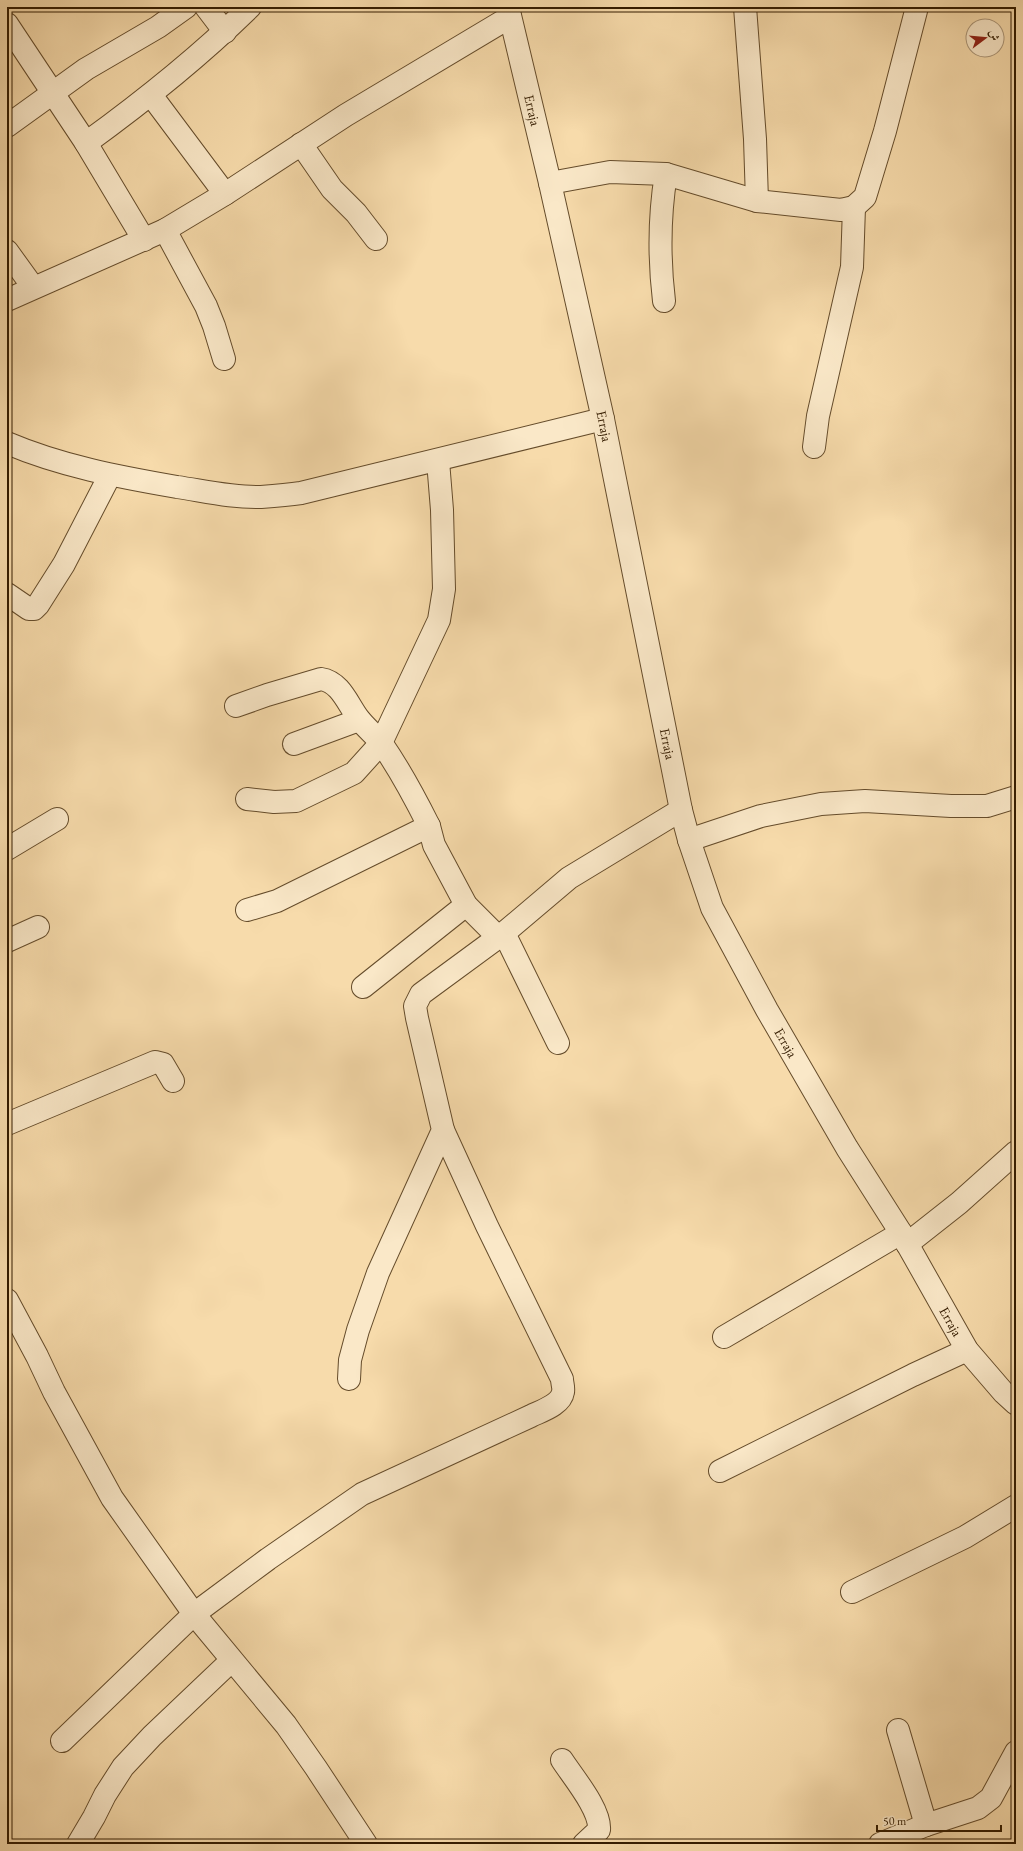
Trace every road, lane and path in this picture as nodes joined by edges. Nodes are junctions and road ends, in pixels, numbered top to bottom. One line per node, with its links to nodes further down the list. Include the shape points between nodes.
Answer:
1 (186, 7): 9 (street, via 158,27 103,57)
2 (206, 7): 8 (street)
3 (250, 7): 8 (street)
4 (745, 7): 17 (street, via 755,139)
5 (917, 7): 18 (street, via 865,197)
6 (509, 12): 13 (street); 15 (street, Erraja)
7 (7, 24): 9 (street)
8 (225, 32): 10 (street)
9 (53, 94): 11 (street); 12 (street)
10 (151, 95): 12 (street); 16 (street)
11 (7, 126)
12 (86, 143): 21 (street)
13 (301, 144): 16 (street); 20 (street, via 332,189 356,213)
14 (666, 174): 15 (street, via 610,172); 17 (street); 25 (street, via 662,198 660,263)
15 (550, 182): 27 (street, Erraja)
16 (225, 194): 19 (street)
17 (756, 201): 18 (street, via 841,210)
18 (854, 207): 29 (street, via 852,267 818,416)
19 (165, 230): 21 (street); 26 (street, via 206,306)
20 (376, 239)
21 (144, 240): 23 (street)
22 (7, 251): 23 (street)
23 (33, 287): 24 (street)
24 (7, 300)
25 (664, 301)
26 (224, 359)
27 (603, 419): 30 (street); 39 (street, Erraja)
28 (7, 442): 31 (street, via 31,453)
29 (814, 447)
30 (438, 461): 31 (street, via 300,493 260,497 218,494); 35 (street, via 444,589 439,620)
31 (110, 475): 32 (street, via 64,564 38,605 29,609)
32 (7, 594)
33 (236, 706): 34 (street, via 321,679 328,680 337,687)
34 (360, 720): 35 (street); 36 (street)
35 (381, 743): 38 (street, via 354,773 296,801); 41 (street, via 406,780)
36 (294, 744)
37 (1016, 797): 42 (street, via 987,806 865,801 821,804 761,816)
38 (247, 799)
39 (681, 810): 42 (street, Erraja); 47 (street, via 569,878)
40 (57, 819): 43 (street)
41 (429, 826): 44 (street, via 434,845); 45 (street, via 277,901)
42 (689, 840): 55 (street, Erraja, via 712,908 767,1010 847,1148)
43 (7, 848)
44 (466, 905): 47 (street); 49 (street)
45 (246, 910)
46 (38, 927): 48 (street)
47 (501, 935): 50 (street); 53 (street, via 426,989 415,1006)
48 (7, 941)
49 (363, 986)
50 (558, 1043)
51 (173, 1081): 52 (street, via 163,1064 155,1062)
52 (7, 1124)
53 (443, 1130): 59 (street, via 378,1273 358,1330 350,1360); 64 (street, via 562,1379 564,1392 552,1406 362,1494 268,1558)
54 (1016, 1152): 55 (street, via 959,1203)
55 (904, 1238): 57 (street); 58 (street, Erraja)
56 (7, 1300): 64 (street, via 112,1498)
57 (724, 1337)
58 (968, 1350): 60 (street, Erraja); 61 (street)
59 (349, 1379)
60 (1016, 1404)
61 (720, 1471)
62 (1016, 1506): 63 (street, via 965,1537)
63 (852, 1592)
64 (194, 1614): 65 (street); 67 (street)
65 (231, 1661): 72 (street, via 123,1767); 73 (street, via 286,1725)
66 (898, 1730): 70 (street)
67 (62, 1741)
68 (1016, 1752): 70 (street, via 991,1798 978,1808)
69 (562, 1760): 74 (street, via 595,1810 600,1822 599,1830)
70 (926, 1825): 71 (street)
71 (901, 1840): 75 (street)
72 (78, 1844)
73 (366, 1844)
74 (584, 1844)
75 (880, 1844)

